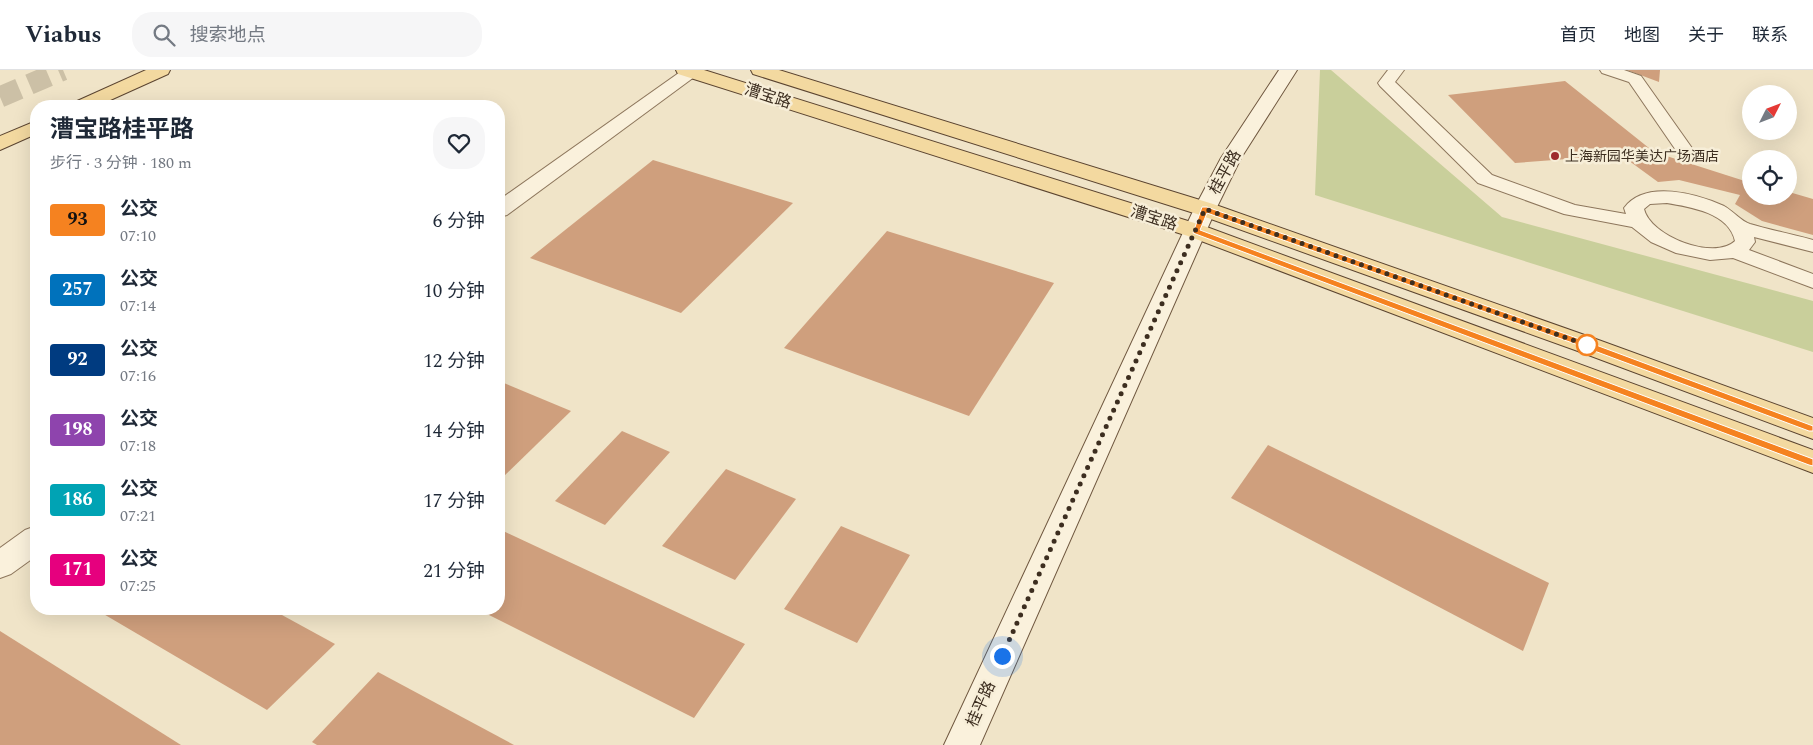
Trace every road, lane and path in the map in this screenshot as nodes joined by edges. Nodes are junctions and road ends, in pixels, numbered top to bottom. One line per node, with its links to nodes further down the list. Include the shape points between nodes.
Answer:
1 (161, 70): 7 (main road)
2 (760, 70): 12 (main road, 漕宝路)
3 (1288, 70): 12 (street, 桂平路, via 1231,158)
4 (1396, 70): 13 (lane, via 1386,83 1485,179 1571,210)
5 (1608, 70): 10 (lane, via 1635,80)
6 (688, 71): 11 (street); 12 (main road, 漕宝路)
7 (95, 100)
8 (30, 130): 9 (main road)
9 (0, 144)
10 (1690, 158)
11 (505, 206)
12 (1200, 220): 18 (main road, 漕宝路, via 1584,344); 19 (main road, 漕宝路); 22 (street, 桂平路)
13 (1638, 222): 14 (lane, via 1634,208 1645,199 1694,195); 16 (lane, via 1655,237 1682,249 1712,254)
14 (1740, 227): 15 (lane); 16 (lane, via 1745,242)
15 (1813, 246)
16 (1735, 252): 17 (lane)
17 (1813, 281)
18 (1813, 429)
19 (1813, 462)
20 (30, 543): 21 (street)
21 (0, 565)
22 (962, 745)

